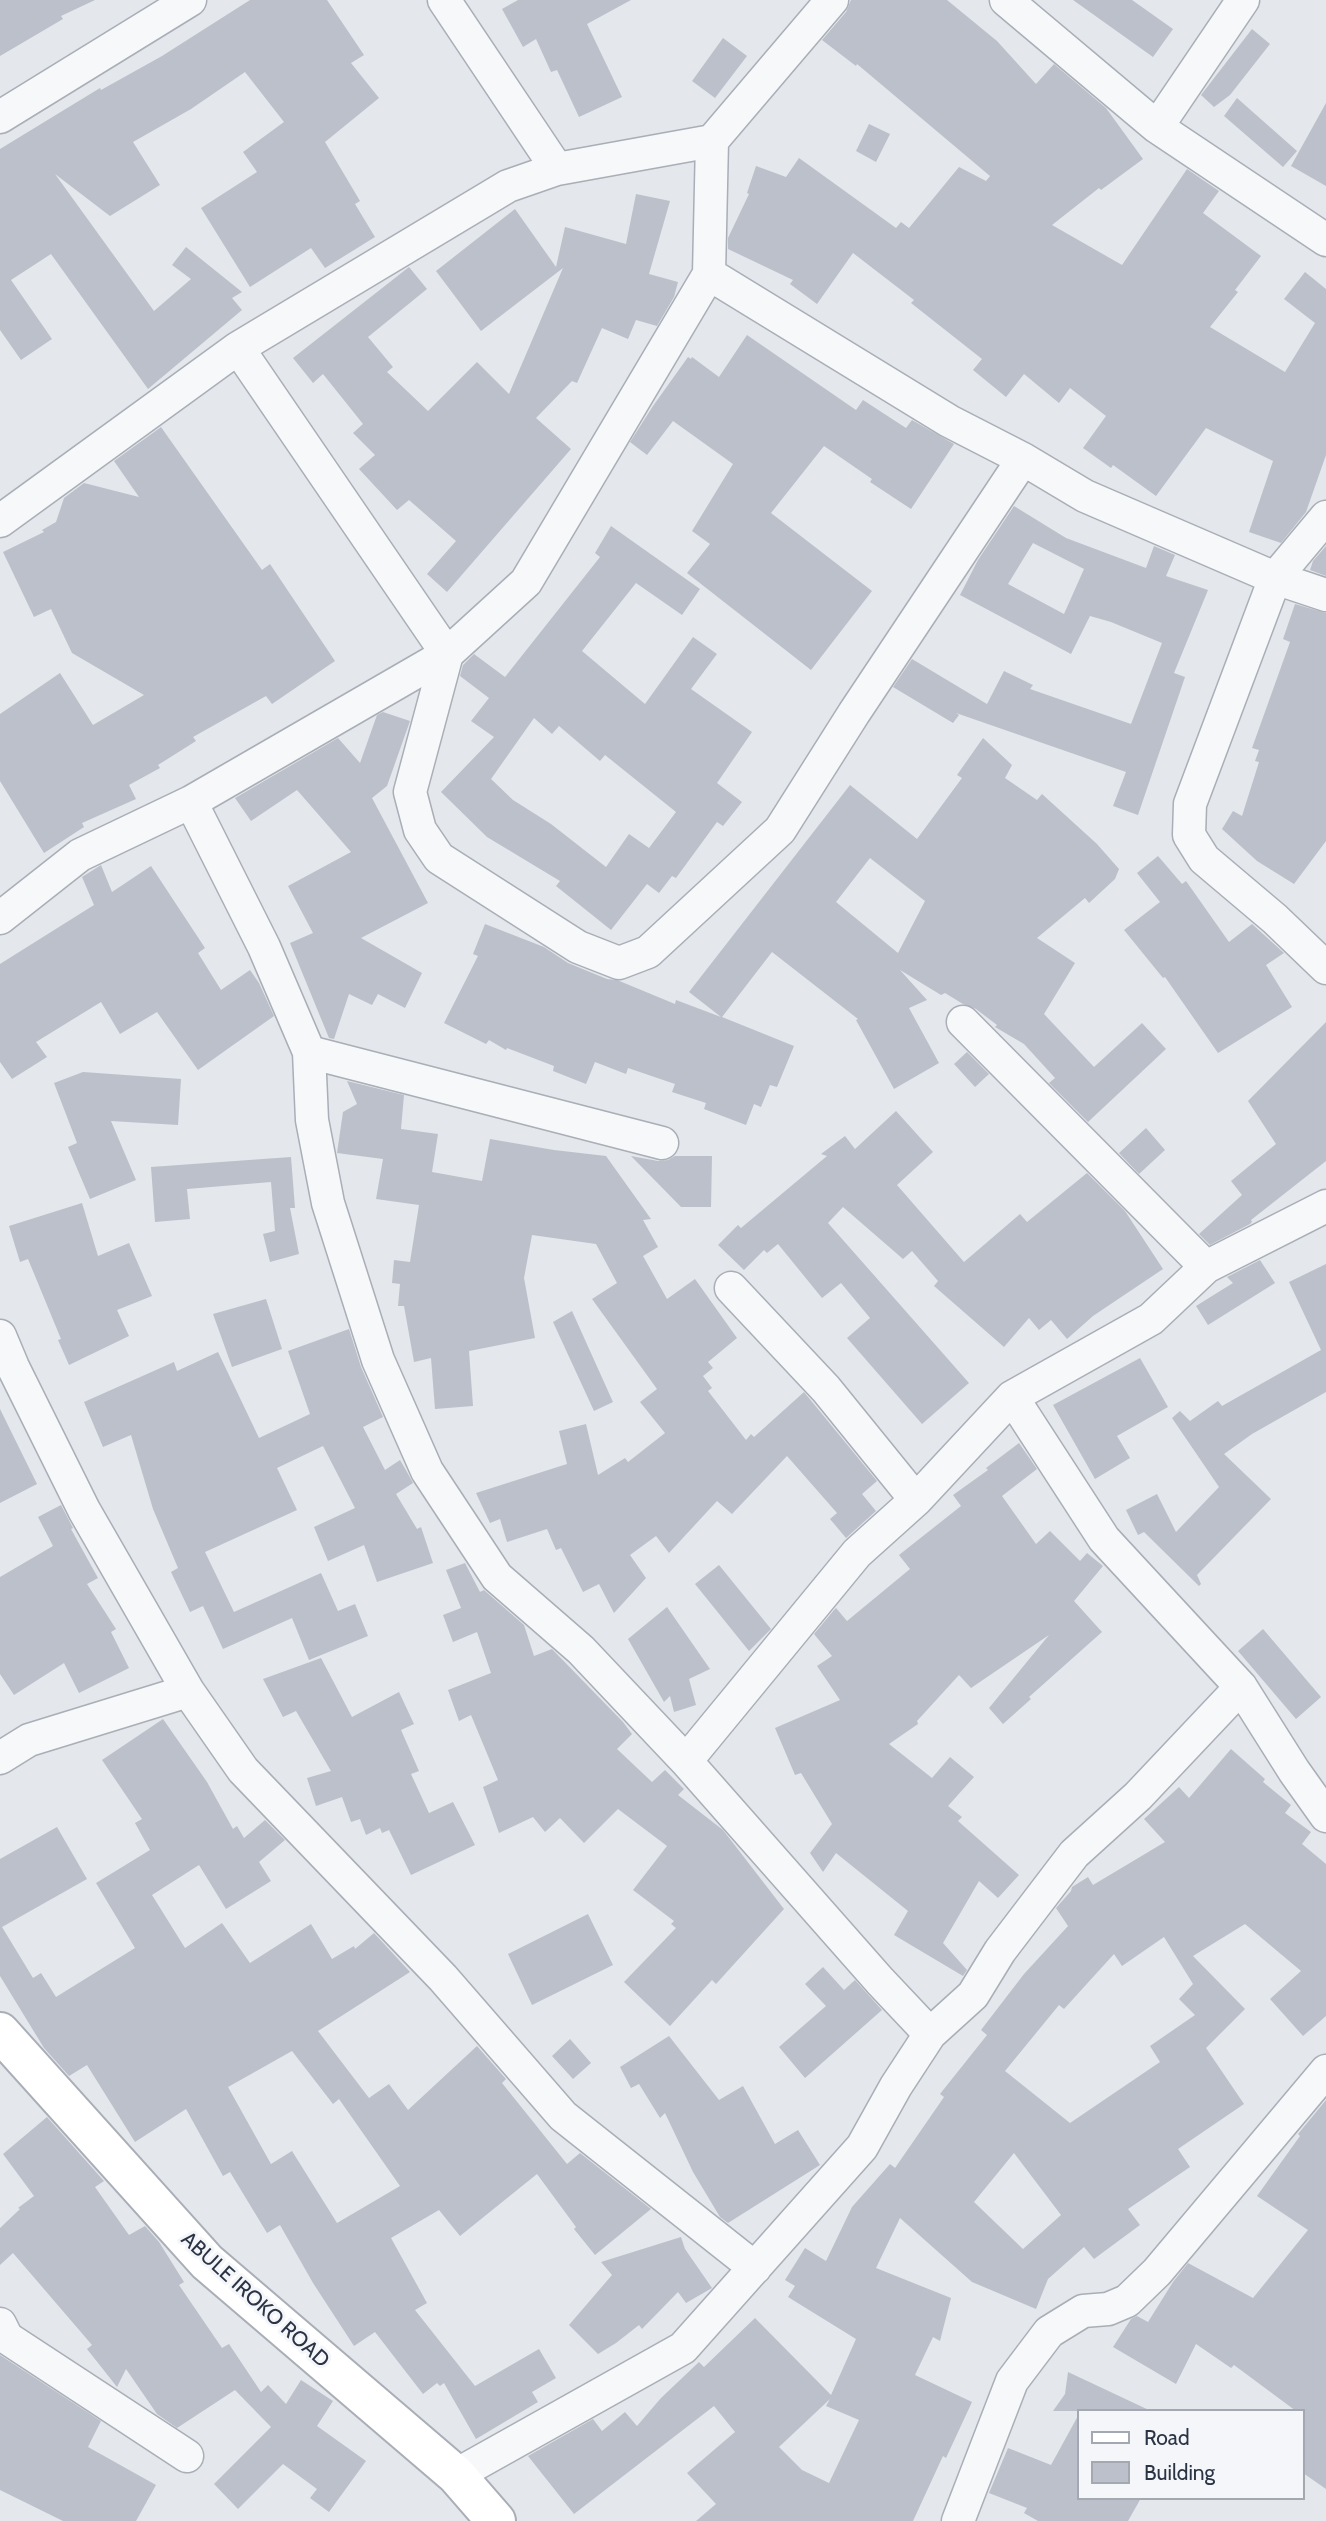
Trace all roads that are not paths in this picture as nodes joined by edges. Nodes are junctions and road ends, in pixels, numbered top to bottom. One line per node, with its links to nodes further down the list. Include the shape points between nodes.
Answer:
1 (190, 0): 6 (street)
2 (444, 0): 9 (street)
3 (832, 0): 8 (street)
4 (1006, 0): 7 (street)
5 (1243, 0): 7 (street)
6 (0, 117)
7 (1157, 127): 10 (street)
8 (712, 141): 9 (street); 11 (street)
9 (557, 169): 12 (street, via 508,186)
10 (1326, 240)
11 (709, 274): 13 (street, via 949,421); 18 (street, via 526,582)
12 (238, 348): 15 (street); 18 (street)
13 (1023, 458): 16 (street, via 1085,496); 18 (street, via 780,830 648,952 619,962 578,947 439,858 420,830 410,792)
14 (1326, 517): 16 (street)
15 (0, 521)
16 (1275, 578): 17 (street); 21 (street, via 1190,804 1189,835 1204,859)
17 (1326, 595)
18 (447, 654): 19 (street)
19 (191, 802): 20 (street, via 80,856); 23 (street, via 264,947)
20 (0, 918)
21 (1326, 968)
22 (963, 1022): 26 (street)
23 (309, 1052): 24 (street); 34 (street, via 312,1120 328,1203 378,1360 427,1471 498,1577 581,1650)
24 (662, 1143)
25 (1326, 1206): 26 (street)
26 (1206, 1267): 29 (street, via 1151,1319)
27 (732, 1288): 30 (street, via 826,1389)
28 (0, 1336): 32 (street, via 84,1510)
29 (1012, 1396): 30 (street); 31 (street, via 1104,1539)
30 (916, 1500): 34 (street, via 857,1553)
31 (1241, 1687): 35 (street); 36 (street, via 1138,1796 1074,1854 1000,1951 973,1995)
32 (188, 1691): 33 (street, via 29,1740); 39 (street, via 243,1770 443,1978 563,2116)
33 (0, 1758)
34 (686, 1761): 36 (street)
35 (1326, 1816)
36 (930, 2034): 39 (street, via 862,2147)
37 (5, 2045): 42 (street, ABULE IROKO ROAD, via 206,2262)
38 (1326, 2071): 44 (street, via 1157,2272 1127,2301 1108,2309 1083,2311 1049,2332 1012,2381)
39 (755, 2268): 42 (street, via 683,2348)
40 (0, 2324): 41 (street, via 7,2337)
41 (187, 2456)
42 (456, 2475): 43 (street, ABULE IROKO ROAD)
43 (496, 2521)
44 (958, 2521)

